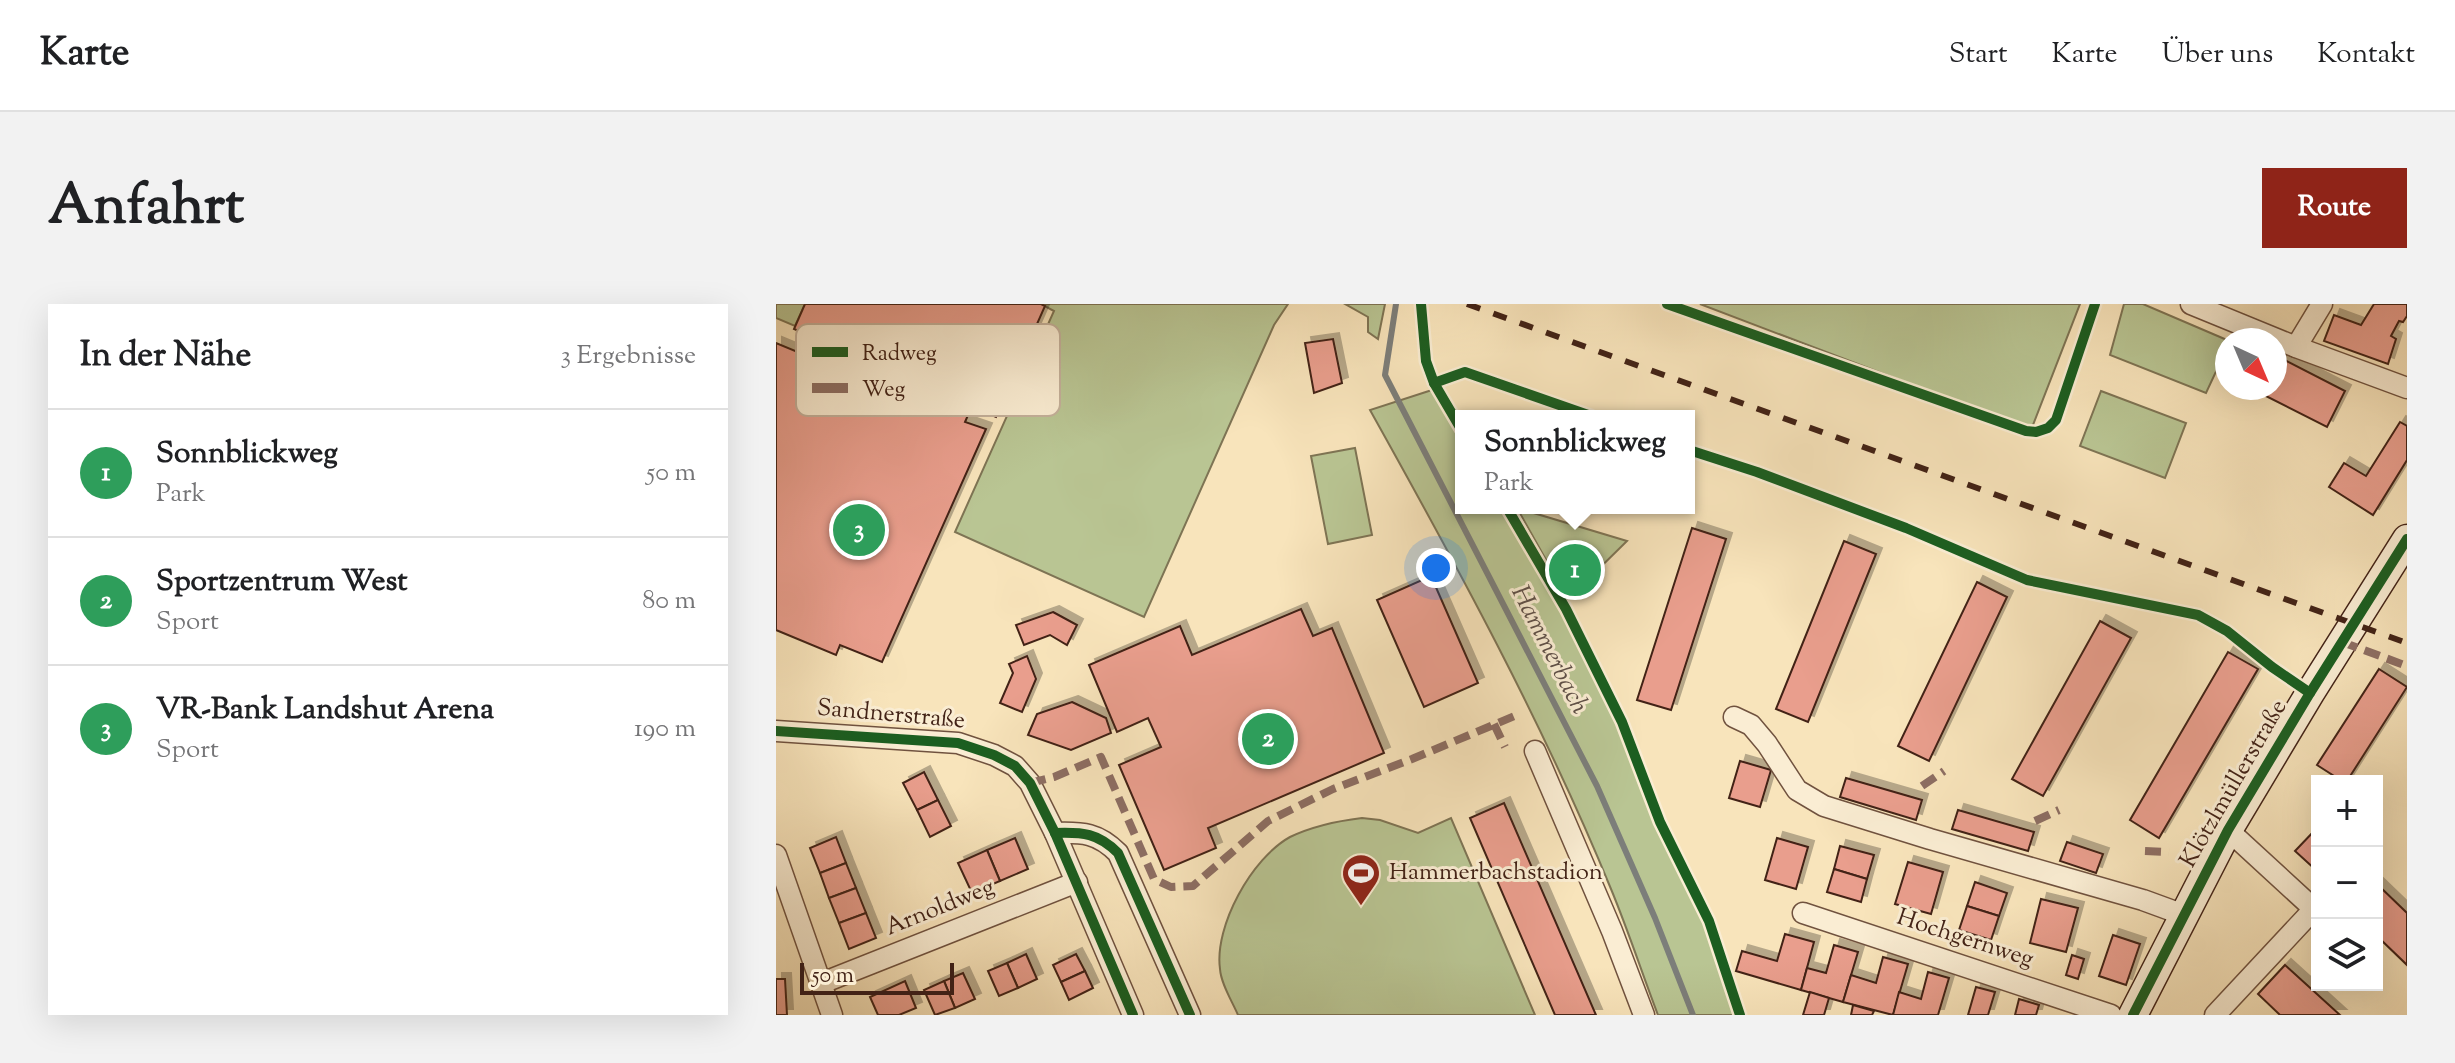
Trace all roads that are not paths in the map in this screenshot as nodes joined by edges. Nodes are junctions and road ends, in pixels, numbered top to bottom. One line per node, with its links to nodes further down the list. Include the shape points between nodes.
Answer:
1 (2191, 304): 3 (street)
2 (2322, 304): 3 (street)
3 (2296, 347): 4 (street)
4 (2407, 388)
5 (2407, 539): 9 (street, Klötzlmüllerstraße)
6 (1734, 717): 14 (street, via 1751,725 1797,790 1816,802)
7 (776, 731): 10 (street, Sandnerstraße, via 925,739 994,755 1015,766 1030,783)
8 (1535, 751): 19 (street)
9 (2228, 830): 14 (street, Klötzlmüllerstraße); 22 (street, Klötzlmüllerstraße, via 2314,909)
10 (1055, 833): 12 (street, Sandnerstraße); 18 (street, via 1105,839 1118,853)
11 (776, 855): 15 (street)
12 (1077, 882): 15 (street, Arnoldweg); 17 (street, Sandnerstraße)
13 (1803, 913): 20 (street, Hochgernweg)
14 (2184, 915): 21 (street, Klötzlmüllerstraße)
15 (822, 983): 16 (street)
16 (832, 1015)
17 (1133, 1015)
18 (1190, 1015)
19 (1644, 1015)
20 (2111, 1015)
21 (2133, 1015)
22 (2215, 1015)

